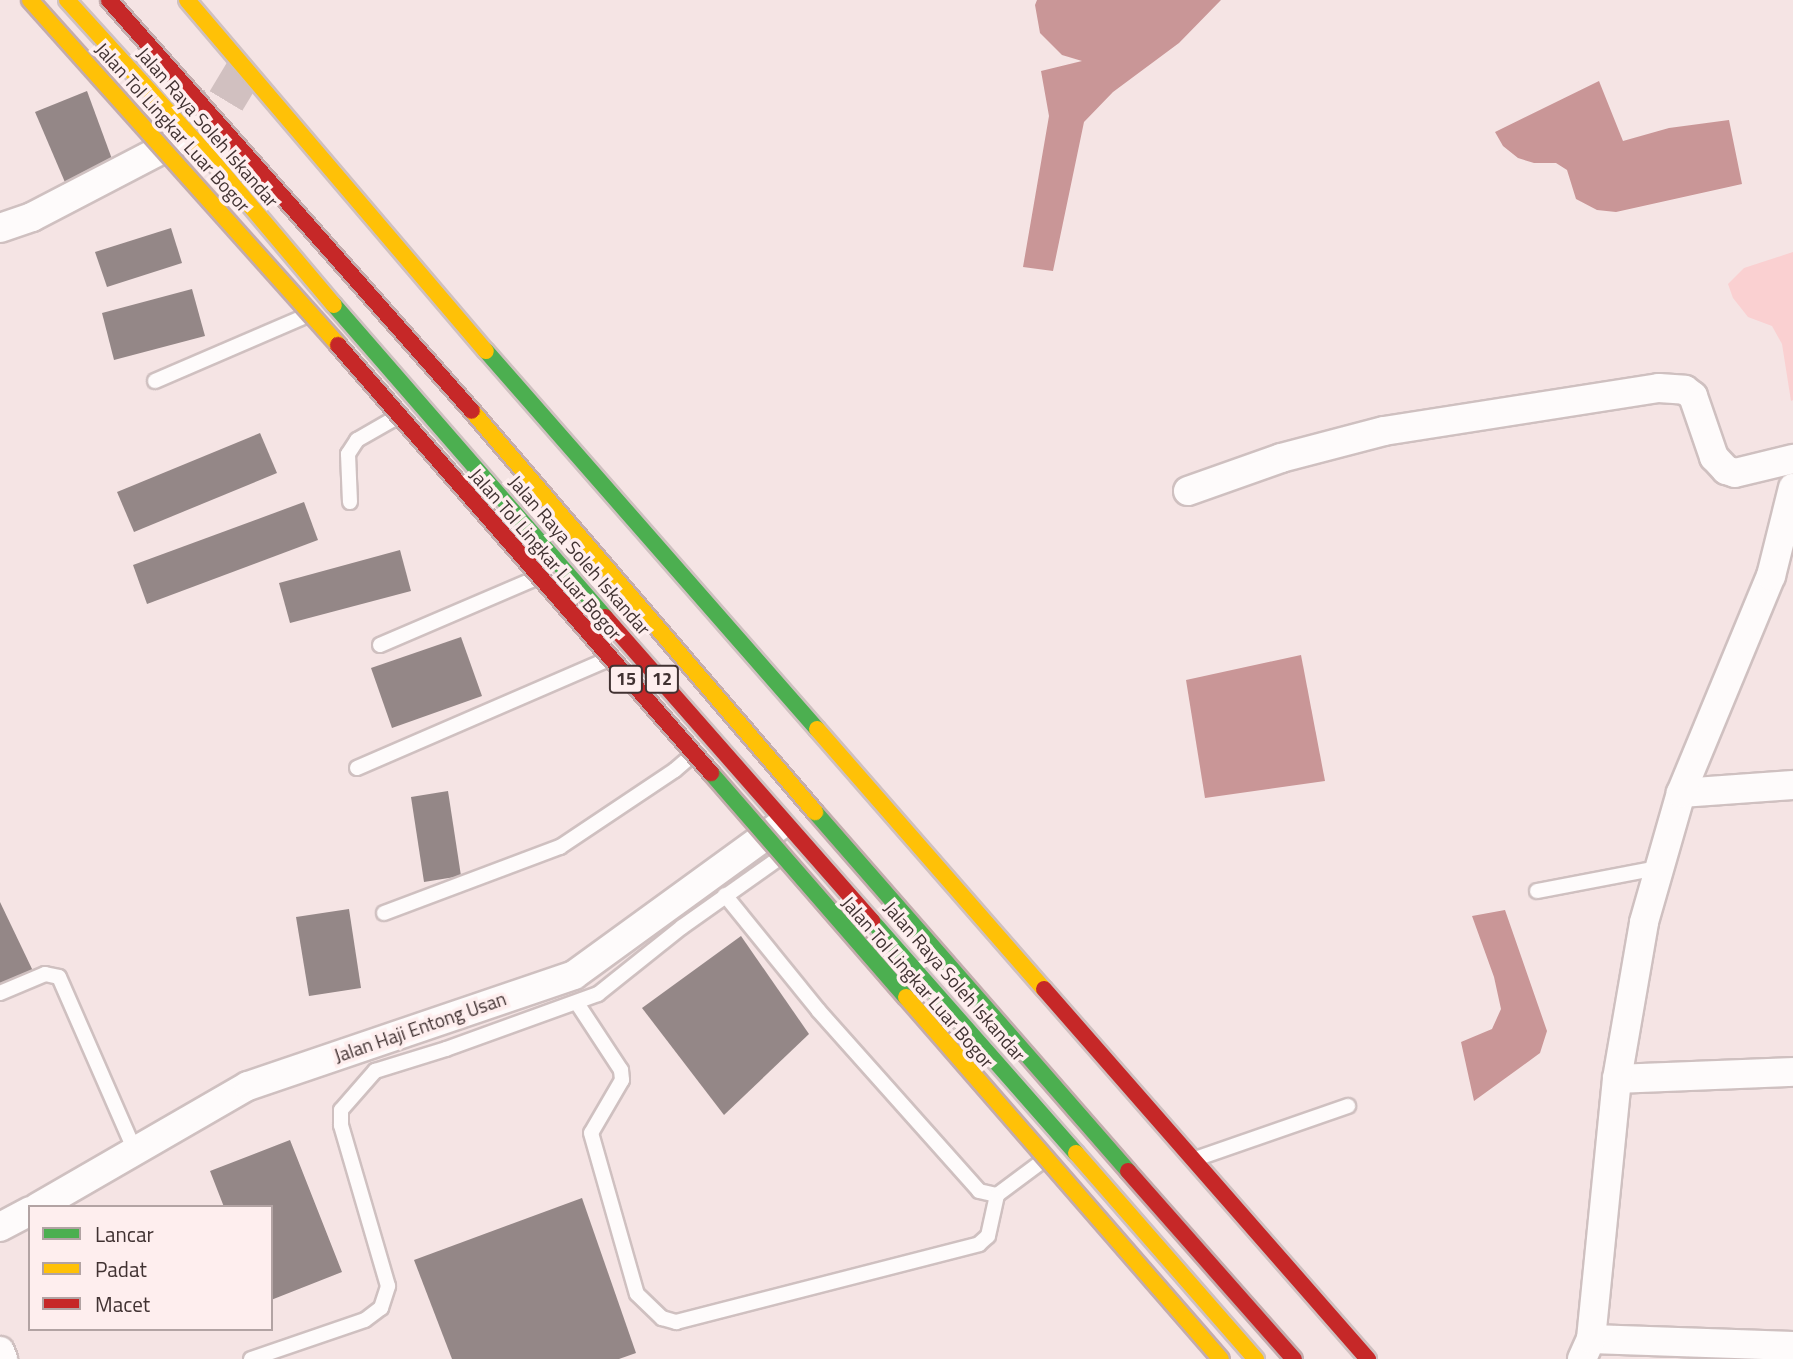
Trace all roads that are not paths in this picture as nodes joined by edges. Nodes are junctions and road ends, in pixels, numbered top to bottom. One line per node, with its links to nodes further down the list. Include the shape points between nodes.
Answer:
1 (30, 0): 43 (highway, Jalan Tol Lingkar Luar Bogor / 15, bridge, via 252,246)
2 (67, 0): 5 (highway, Jalan Raya Soleh Iskandar / 12)
3 (109, 0): 45 (highway, Jalan Tol Lingkar Luar Bogor, bridge, via 568,520 880,888)
4 (187, 0): 33 (highway, via 485,351)
5 (188, 136): 6 (street, via 32,217); 7 (highway, Jalan Raya Soleh Iskandar / 12)
6 (0, 228)
7 (334, 304): 8 (lane); 9 (highway, Jalan Raya Soleh Iskandar / 12)
8 (155, 381)
9 (419, 404): 13 (lane, via 357,440 348,454); 14 (highway, Jalan Raya Soleh Iskandar / 12)
10 (1793, 460): 12 (street, via 1735,473 1726,470 1714,457 1693,396 1685,390 1659,388 1384,431 1281,458)
11 (1793, 488): 20 (street, via 1771,576)
12 (1188, 491)
13 (350, 502)
14 (563, 566): 15 (lane); 16 (highway, Jalan Raya Soleh Iskandar / 12)
15 (380, 645)
16 (634, 648): 17 (highway, Jalan Raya Soleh Iskandar / 12); 18 (lane)
17 (712, 737): 21 (highway, Jalan Raya Soleh Iskandar / 12); 25 (lane, via 675,770 560,847)
18 (357, 768)
19 (1793, 785): 20 (street)
20 (1681, 793): 22 (street)
21 (795, 831): 24 (lane); 31 (highway, Jalan Raya Soleh Iskandar / 12); 32 (street, Jalan Haji Entong Usan, via 574,975 248,1086)
22 (1658, 868): 23 (lane); 29 (street)
23 (1537, 891)
24 (724, 895): 27 (lane, via 598,993); 34 (lane, via 818,1010 979,1191)
25 (384, 913)
26 (0, 993): 32 (lane, via 45,975 59,977)
27 (577, 1003): 34 (lane, via 621,1070 622,1080 591,1133 637,1294 662,1318 676,1322 979,1244 988,1236); 42 (lane, via 375,1071 341,1110 341,1125 388,1286 381,1308 365,1320)
28 (1793, 1072): 29 (street)
29 (1617, 1079): 39 (street)
30 (1348, 1106): 33 (lane)
31 (1068, 1142): 34 (lane); 44 (highway, Jalan Raya Soleh Iskandar / 12)
32 (134, 1149): 35 (street, Jalan Haji Entong Usan)
33 (1194, 1160): 46 (highway)
34 (997, 1195)
35 (41, 1205)
36 (28, 1212): 37 (street)
37 (0, 1227)
38 (1793, 1346): 39 (street)
39 (1586, 1349)
40 (0, 1351): 41 (street)
41 (4, 1359)
42 (251, 1359)
43 (1221, 1359)
44 (1256, 1359)
45 (1294, 1359)
46 (1368, 1359)

